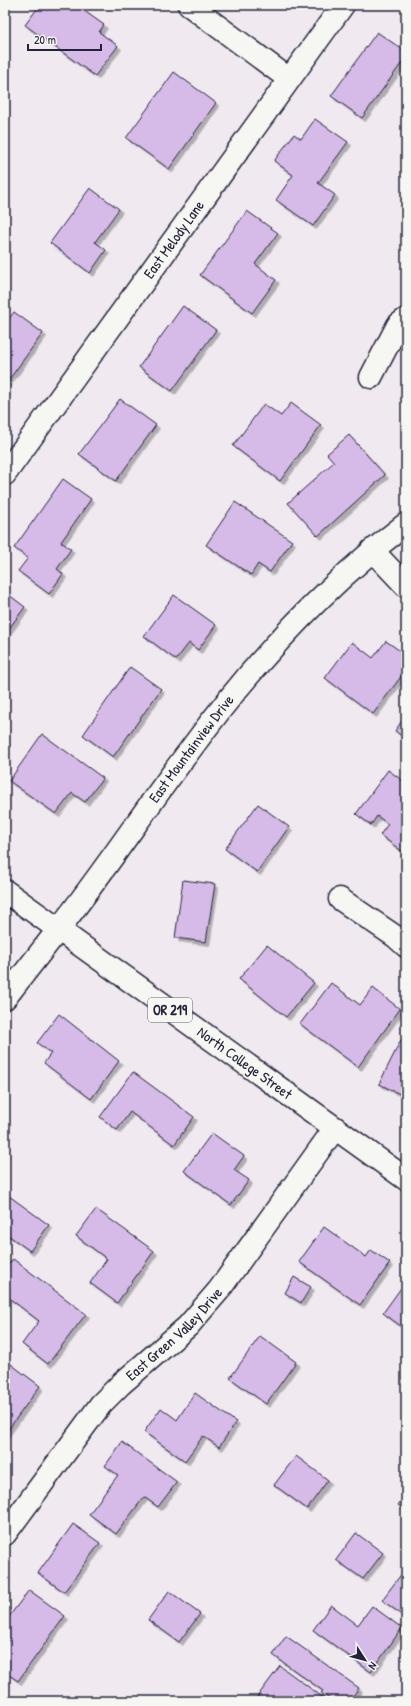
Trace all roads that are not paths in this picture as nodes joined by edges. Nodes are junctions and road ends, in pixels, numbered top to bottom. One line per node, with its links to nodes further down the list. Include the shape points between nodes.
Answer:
1 (189, 5): 3 (street)
2 (344, 5): 3 (street, East Melody Lane)
3 (289, 79): 6 (street, East Melody Lane)
4 (406, 319): 5 (street, via 398,325)
5 (371, 377)
6 (5, 474)
7 (406, 524): 8 (street, East Mountainview Drive)
8 (372, 550): 9 (street); 12 (street, East Mountainview Drive, via 315,602 259,662 190,749)
9 (406, 586)
10 (5, 892): 12 (street, North College Street / OR 219)
11 (340, 899): 13 (street)
12 (58, 930): 14 (street, East Mountainview Drive); 15 (street, North College Street / OR 219)
13 (406, 946)
14 (5, 998)
15 (335, 1128): 16 (street, North College Street / OR 219); 17 (street, East Green Valley Drive, via 219,1290 188,1326 120,1384 101,1404)
16 (406, 1179)
17 (5, 1534)

